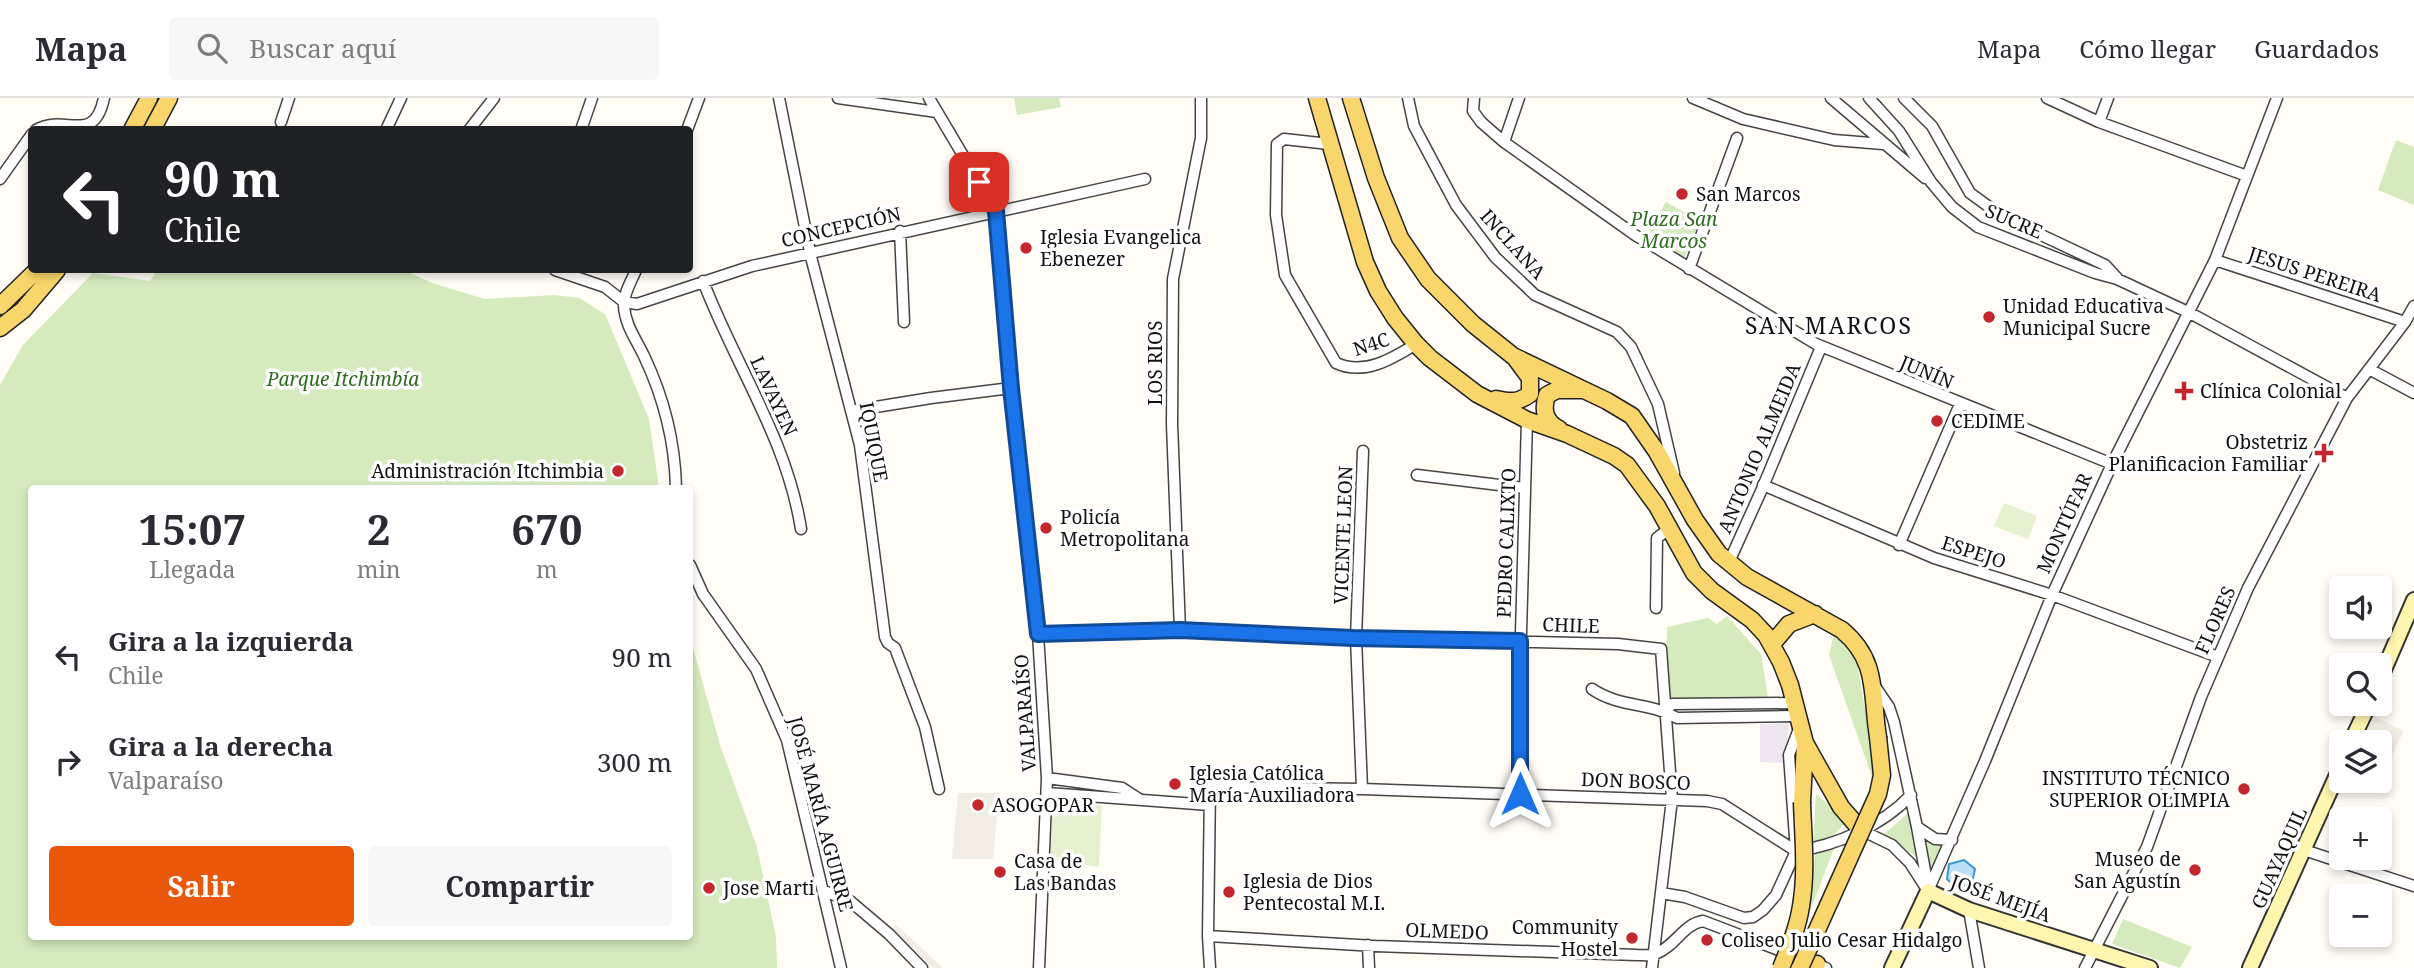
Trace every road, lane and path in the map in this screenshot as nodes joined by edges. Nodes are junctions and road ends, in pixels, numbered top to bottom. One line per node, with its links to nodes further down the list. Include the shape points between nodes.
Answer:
1 (104, 98): 30 (street, via 101,113)
2 (149, 98): 31 (main road)
3 (169, 98): 32 (main road)
4 (289, 98): 26 (street)
5 (401, 98): 33 (street)
6 (494, 98): 34 (street)
7 (592, 98): 35 (street)
8 (699, 98): 36 (street)
9 (779, 98): 49 (street, IQUIQUE)
10 (838, 98): 25 (street)
11 (929, 98): 25 (street, VALPARAÍSO)
12 (1201, 98): 94 (street, LOS RIOS, via 1201,138 1173,279 1172,424)
13 (1317, 98): 41 (main road)
14 (1351, 98): 67 (main road, via 1400,238 1428,279)
15 (1408, 98): 83 (street, INCLANA, via 1414,126 1455,205 1495,257 1535,295 1617,332 1631,347 1658,404)
16 (1474, 98): 40 (street, JUNÍN, via 1473,111)
17 (1519, 98): 40 (street)
18 (1693, 98): 42 (street, via 1769,125 1834,140)
19 (1831, 98): 42 (street)
20 (1869, 98): 37 (street, SUCRE)
21 (1904, 98): 56 (street, SUCRE, via 1931,126 1970,193 2003,218 2105,265)
22 (2047, 98): 27 (street)
23 (2108, 98): 27 (street)
24 (2277, 98): 43 (street, MONTÚFAR)
25 (937, 112): 47 (street, VALPARAÍSO)
26 (281, 122)
27 (2099, 122): 43 (street)
28 (46, 126): 29 (street)
29 (73, 126)
30 (86, 126)
31 (134, 126)
32 (154, 126)
33 (388, 126)
34 (472, 126)
35 (582, 126)
36 (688, 126)
37 (1899, 131): 42 (street); 46 (street, SUCRE)
38 (1737, 138): 51 (street)
39 (28, 140): 44 (street)
40 (1504, 142): 51 (street, JUNÍN)
41 (1329, 144): 65 (main road, via 1365,262 1384,300); 65 (street, N4C, via 1284,139 1277,144 1276,215 1285,275 1336,363 1349,369 1365,368)
42 (1883, 144): 46 (street)
43 (2247, 176): 50 (street, MONTÚFAR)
44 (0, 178)
45 (1144, 179): 47 (street, CONCEPCIÓN)
46 (1931, 182): 56 (street, SUCRE, via 1952,207 1978,227)
47 (996, 211): 48 (street, CONCEPCIÓN); 69 (street, VALPARAÍSO)
48 (900, 232): 49 (street, CONCEPCIÓN); 62 (street)
49 (810, 253): 57 (street, CONCEPCIÓN); 75 (street, IQUIQUE)
50 (2215, 260): 61 (street, MONTÚFAR); 63 (street, JESUS PEREIRA)
51 (1689, 269): 66 (street, JUNÍN)
52 (34, 273): 59 (main road)
53 (54, 273): 64 (main road, via 23,310)
54 (564, 273): 58 (street, via 605,287)
55 (635, 273): 58 (street)
56 (2117, 279): 61 (street, SUCRE)
57 (703, 281): 58 (street, CONCEPCIÓN, via 642,303); 86 (street, LAVAYEN, via 787,467)
58 (624, 302): 81 (street, via 626,320 665,411)
59 (0, 306)
60 (2414, 306): 63 (street, FLORES)
61 (2190, 313): 73 (street, SUCRE); 79 (street, MONTÚFAR)
62 (904, 321)
63 (2405, 322): 68 (street, FLORES)
64 (0, 328)
65 (1416, 344): 72 (main road)
66 (1821, 346): 74 (street, JUNÍN); 82 (street, ANTONIO ALMEIDA)
67 (1513, 356): 70 (main road); 72 (main road, via 1530,378 1530,394 1512,402)
68 (2370, 369): 71 (street); 73 (street, FLORES)
69 (1011, 388): 75 (street); 95 (street, VALPARAÍSO)
70 (1587, 391): 77 (main road, via 1557,390 1547,396 1546,417); 83 (main road, via 1632,416)
71 (2414, 393)
72 (1477, 394): 76 (main road)
73 (2347, 398): 100 (street, FLORES, via 2248,588)
74 (1960, 404): 79 (street, JUNÍN); 87 (street)
75 (851, 411): 107 (street, IQUIQUE, via 860,445 885,637 895,648 925,727)
76 (1527, 420): 77 (main road); 84 (street, PEDRO CALIXTO)
77 (1567, 434): 85 (main road, via 1615,456 1636,474)
78 (1363, 451): 96 (street, VICENTE LEON)
79 (2112, 464): 90 (street, MONTÚFAR)
80 (1417, 475): 84 (street)
81 (676, 485)
82 (1763, 485): 87 (street, ESPEJO); 88 (street, ANTONIO ALMEIDA)
83 (1677, 487): 88 (main road, via 1712,545)
84 (1524, 488): 97 (street, PEDRO CALIXTO)
85 (1670, 528): 92 (street, via 1657,538); 98 (main road, via 1694,573 1752,620)
86 (801, 529)
87 (1899, 545): 90 (street, ESPEJO)
88 (1729, 562): 93 (main road, via 1747,577)
89 (693, 572): 122 (street, JOSÉ MARÍA AGUIRRE, via 703,594 756,669 787,740)
90 (2052, 595): 100 (street, ESPEJO); 118 (street, MONTÚFAR)
91 (2414, 600): 99 (street)
92 (1656, 608)
93 (1815, 614): 98 (main road, via 1789,624); 101 (main road, via 1857,645)
94 (1180, 630): 95 (street, CHILE); 96 (street, CHILE)
95 (1038, 634): 106 (street, VALPARAÍSO)
96 (1356, 638): 97 (street, CHILE); 108 (street, VICENTE LEON)
97 (1520, 641): 103 (street, CHILE, via 1661,649); 111 (street, PEDRO CALIXTO)
98 (1772, 644): 104 (main road)
99 (2391, 653)
100 (2218, 657): 130 (street, FLORES, via 2147,847)
101 (1874, 685): 112 (street, via 1889,707); 140 (main road, bridge, via 1882,775 1878,794)
102 (1592, 689): 103 (street, via 1605,698)
103 (1666, 711): 104 (street, via 1677,718); 114 (street)
104 (1798, 715): 105 (main road); 120 (street, via 1789,755)
105 (1805, 743): 117 (main road, via 1841,807); 139 (main road, bridge, via 1803,893)
106 (1047, 778): 109 (street, VALPARAÍSO); 113 (street, via 1122,788)
107 (939, 789)
108 (1362, 789): 111 (street, DON BOSCO); 115 (street, DON BOSCO, via 1210,787)
109 (1047, 793): 113 (street); 135 (street, VALPARAÍSO)
110 (2329, 793): 119 (street, GUAYAQUIL)
111 (1520, 794): 114 (street, DON BOSCO)
112 (1911, 795): 116 (street); 117 (street, via 1882,820)
113 (1139, 799): 115 (street)
114 (1672, 799): 120 (street, DON BOSCO, via 1723,804); 124 (street)
115 (1210, 805): 127 (street)
116 (1917, 827): 118 (street, via 1935,839); 123 (street)
117 (1861, 830): 120 (street, via 1817,848); 123 (street, JOSÉ MEJÍA, via 1892,845)
118 (1952, 841): 123 (street, MONTÚFAR)
119 (2304, 850): 121 (street); 145 (street, GUAYAQUIL)
120 (1796, 851): 124 (street, via 1776,895 1753,917)
121 (2414, 886)
122 (824, 891): 133 (street, JOSÉ MARÍA AGUIRRE); 134 (street, via 850,901)
123 (1928, 891): 125 (street, JOSÉ MEJÍA); 141 (street, MONTÚFAR)
124 (1661, 893): 126 (street)
125 (1969, 910): 130 (street, JOSÉ MEJÍA); 142 (street)
126 (1656, 933): 128 (street, via 1664,939); 131 (street)
127 (1208, 936): 129 (street, OLMEDO); 136 (street)
128 (1679, 936): 131 (street); 132 (street, via 1694,922 1711,922)
129 (1368, 945): 131 (street, OLMEDO); 137 (street)
130 (2093, 950): 143 (street, FLORES); 144 (street, JOSÉ MEJÍA)
131 (1653, 955): 138 (street)
132 (1819, 967)
133 (841, 968)
134 (922, 968)
135 (1039, 968)
136 (1210, 968)
137 (1369, 968)
138 (1652, 968)
139 (1781, 968)
140 (1800, 968)
141 (1892, 968)
142 (1979, 968)
143 (2085, 968)
144 (2150, 968)
145 (2250, 968)

